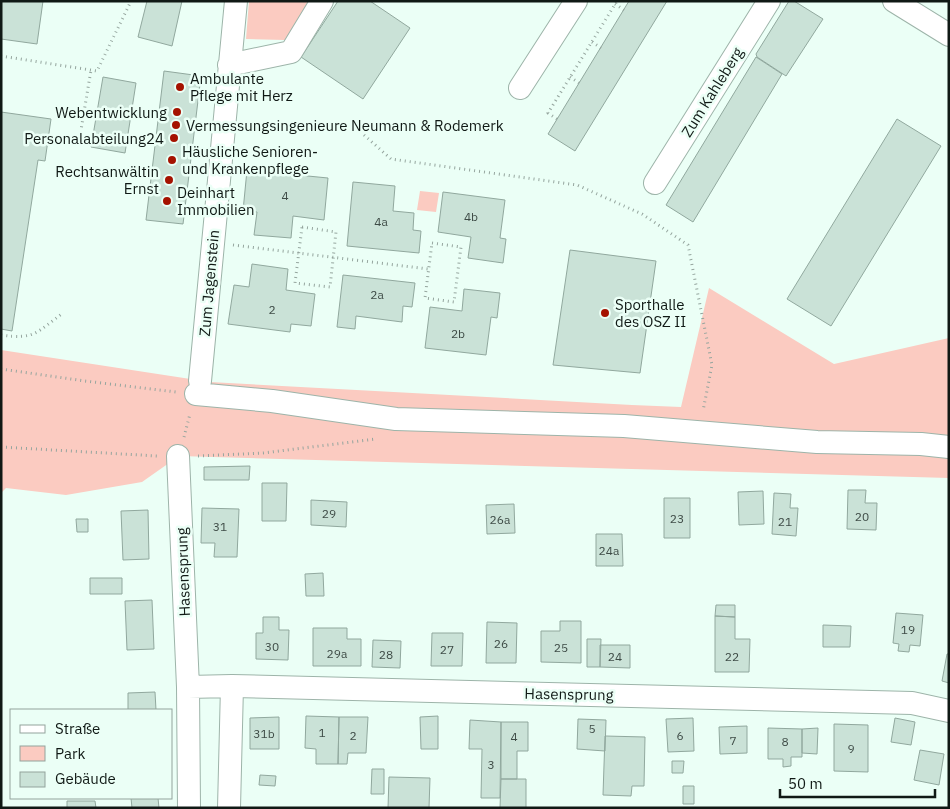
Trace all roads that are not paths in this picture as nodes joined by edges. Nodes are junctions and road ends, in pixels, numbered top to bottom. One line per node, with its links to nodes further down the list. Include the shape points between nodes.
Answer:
1 (236, 1): 7 (street, Zum Jagenstein)
2 (322, 1): 7 (street, via 291,52)
3 (576, 1): 8 (street)
4 (769, 1): 9 (street, Zum Kahleberg)
5 (894, 1): 6 (street)
6 (949, 35)
7 (229, 65): 10 (street, Zum Jagenstein, via 198,388 396,419 624,426 817,442 921,444)
8 (520, 88)
9 (655, 183)
10 (949, 448)
11 (178, 456): 13 (street, Hasensprung)
12 (232, 686): 13 (street, Hasensprung); 14 (street, Hasensprung, via 912,703); 16 (street)
13 (188, 687): 15 (street, Hasensprung)
14 (949, 711)
15 (189, 808)
16 (229, 808)

